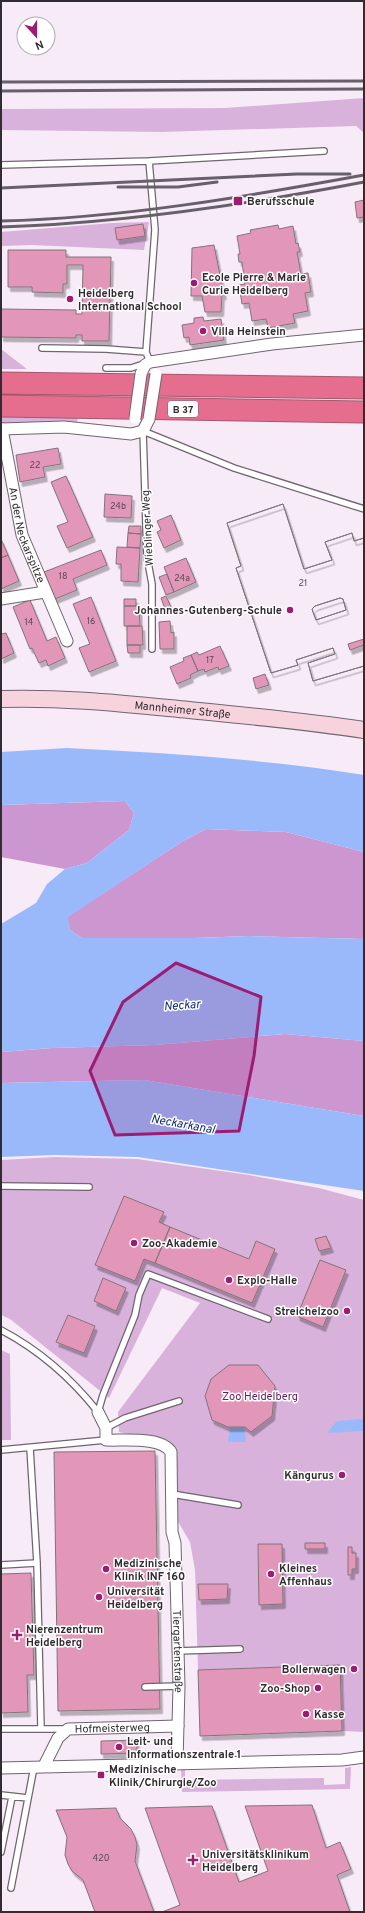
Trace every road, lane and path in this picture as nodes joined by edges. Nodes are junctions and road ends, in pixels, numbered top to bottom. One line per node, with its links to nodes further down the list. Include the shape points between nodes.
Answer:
1 (324, 151): 2 (lane)
2 (149, 161): 3 (lane); 6 (lane, via 155,230)
3 (1, 165)
4 (364, 335): 6 (street)
5 (42, 348): 6 (lane, via 83,349)
6 (148, 357): 7 (lane, via 130,368); 13 (street, Wieblinger Weg, bridge, via 156,374 149,419); 14 (street, bridge, via 141,374)
7 (106, 368)
8 (1, 383): 9 (highway, B 37)
9 (364, 388)
10 (1, 406): 11 (highway, B 37)
11 (364, 412)
12 (2, 429): 14 (street, via 64,427); 16 (street, An der Neckarspitze, via 22,535)
13 (143, 431): 14 (street); 15 (lane, via 234,468); 19 (lane, Wieblinger Weg, via 147,557 152,584)
14 (131, 434)
15 (364, 509)
16 (45, 592): 17 (street, An der Neckarspitze); 18 (street, An der Neckarspitze)
17 (1, 599)
18 (67, 641)
19 (152, 649)
20 (1, 699): 21 (street, Mannheimer Straße, via 127,704)
21 (364, 730)
22 (1, 1186): 23 (lane)
23 (89, 1187)
24 (268, 1319): 27 (lane, via 148,1274)
25 (1, 1330): 27 (lane, via 16,1338 77,1386)
26 (179, 1401): 28 (lane, via 125,1418)
27 (98, 1412): 28 (street)
28 (106, 1428): 29 (street)
29 (106, 1440): 30 (lane); 32 (street, Tiergartenstraße, via 156,1442 167,1446 171,1452)
30 (30, 1448): 31 (lane); 34 (lane)
31 (1, 1450)
32 (172, 1494): 33 (lane); 37 (street, Tiergartenstraße)
33 (238, 1505)
34 (37, 1563): 35 (lane); 41 (lane)
35 (1, 1565)
36 (240, 1648): 37 (lane)
37 (177, 1652): 38 (street, Tiergartenstraße)
38 (179, 1686): 39 (lane); 40 (street, Tiergartenstraße)
39 (145, 1687)
40 (178, 1726): 42 (street, Hofmeisterweg); 45 (street, Tiergartenstraße)
41 (41, 1728): 42 (lane); 43 (lane)
42 (68, 1729): 46 (street, Hofmeisterweg, via 58,1738)
43 (1, 1730)
44 (364, 1757): 45 (street, via 342,1760)
45 (177, 1763): 46 (street)
46 (39, 1767): 47 (street); 50 (lane)
47 (1, 1768)
48 (1, 1795): 49 (lane)
49 (12, 1797): 50 (lane); 51 (lane)
50 (28, 1798): 52 (lane)
51 (1, 1852)
52 (11, 1888)

